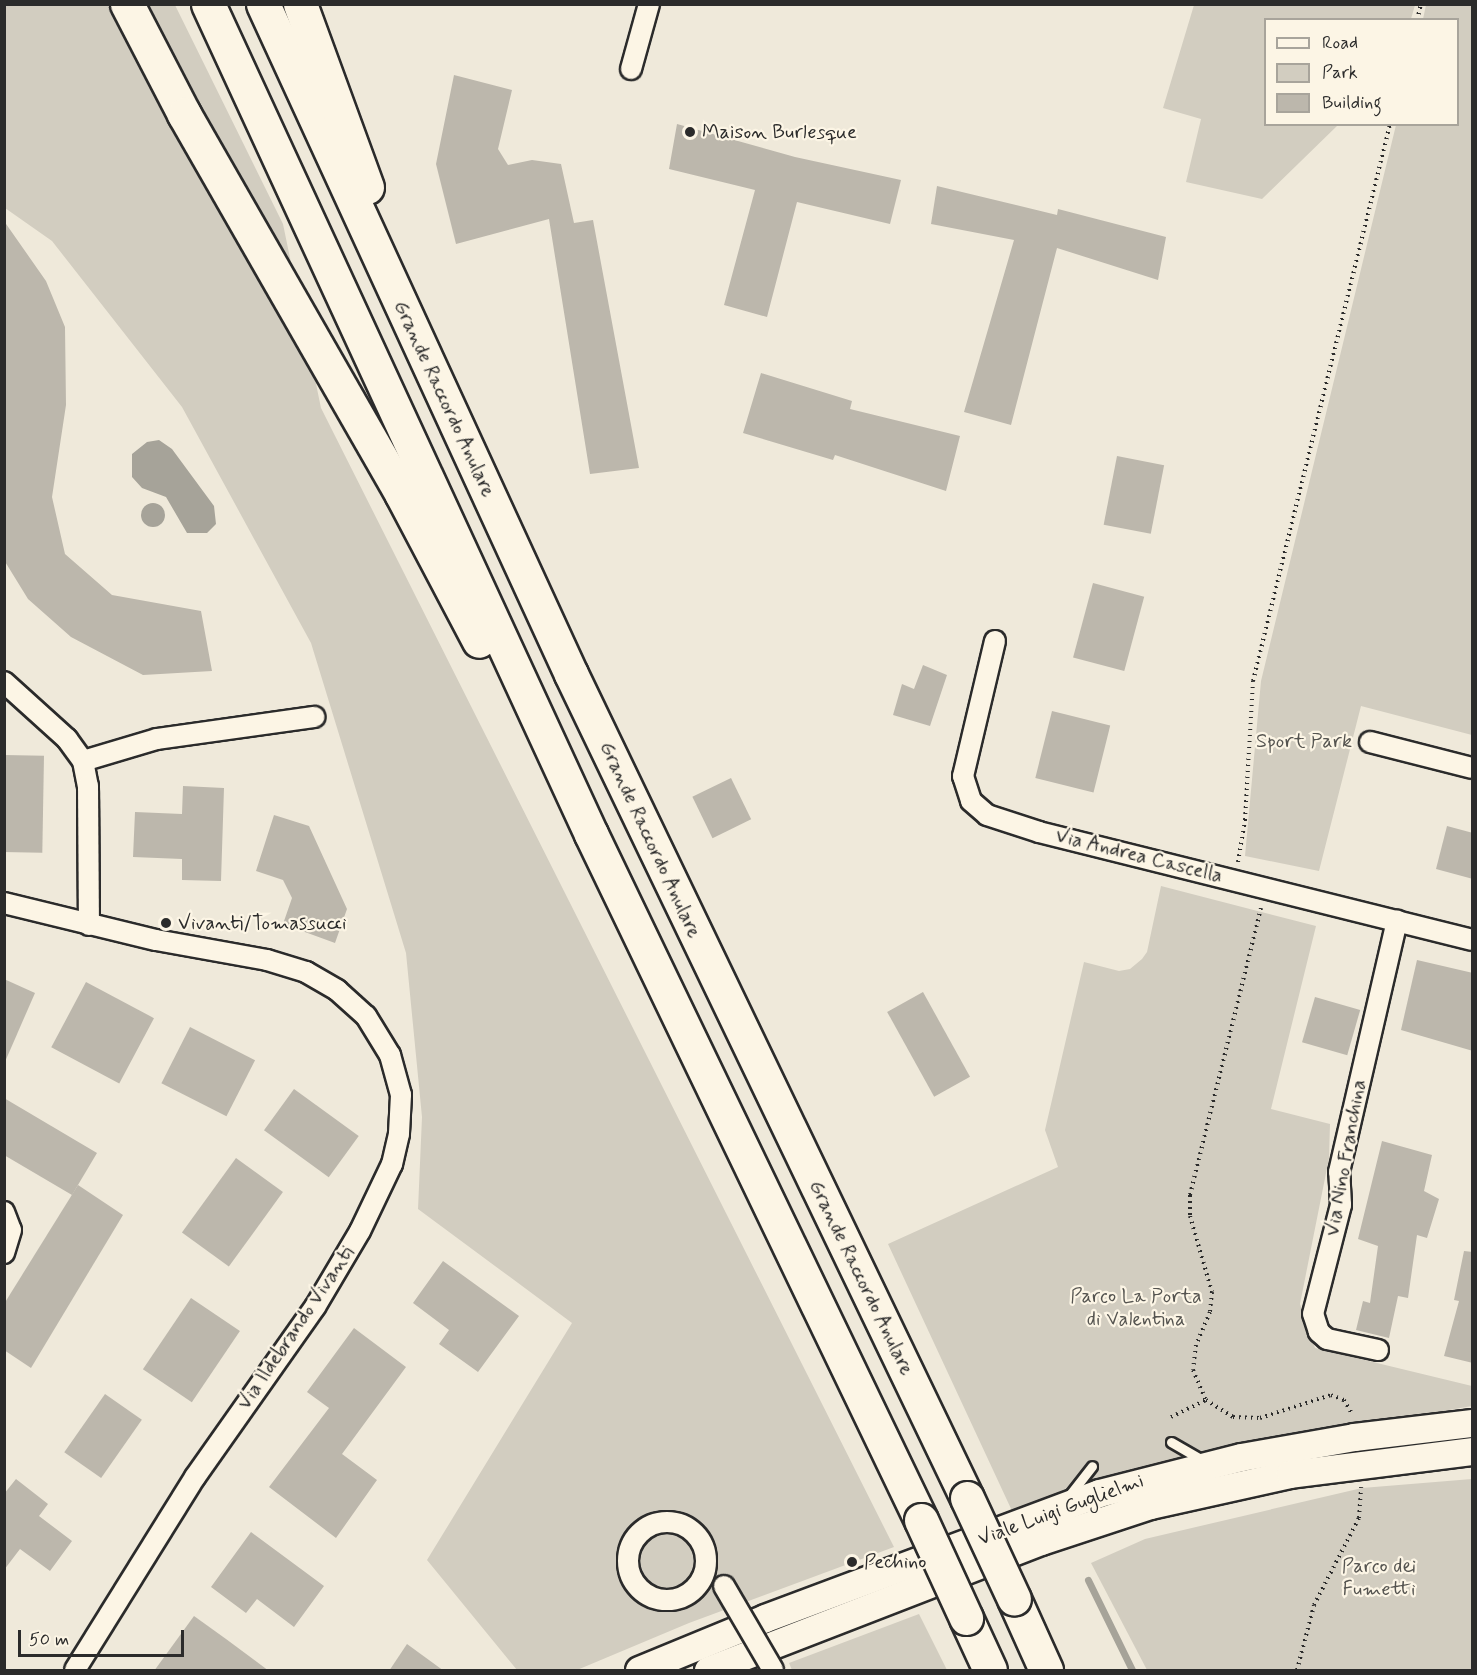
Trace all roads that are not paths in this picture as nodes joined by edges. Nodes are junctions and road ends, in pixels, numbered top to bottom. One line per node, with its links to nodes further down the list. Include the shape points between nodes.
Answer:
1 (127, 4): 14 (highway, via 184,114 401,493 505,689)
2 (207, 4): 14 (highway)
3 (263, 4): 7 (highway, Grande Raccordo Anulare)
4 (300, 4): 7 (highway, via 364,178)
5 (649, 4): 6 (street)
6 (631, 69)
7 (397, 296): 34 (highway, Grande Raccordo Anulare, bridge, via 692,930 967,1498)
8 (995, 641): 16 (street, Via Andrea Cascella, via 963,776 967,793 987,815)
9 (4, 682): 12 (street, via 67,739)
10 (314, 717): 12 (street, via 166,738)
11 (1370, 742): 13 (street)
12 (83, 761): 17 (street, via 88,786)
13 (1473, 768)
14 (591, 834): 33 (highway, bridge)
15 (4, 903): 17 (street, Via Ildebrando Vivanti)
16 (1397, 921): 18 (street, Via Andrea Cascella); 21 (street, Via Nino Franchina, via 1339,1172 1341,1205 1313,1314 1320,1332 1328,1339)
17 (89, 925): 29 (street, Via Ildebrando Vivanti, via 267,960 328,984 361,1010 381,1037 398,1078 402,1106 388,1175 356,1240 304,1323 195,1478)
18 (1473, 940)
19 (4, 1212): 20 (street, via 11,1230)
20 (4, 1253)
21 (1378, 1350)
22 (1473, 1422): 25 (street, Viale Luigi Guglielmi, via 1354,1437)
23 (1172, 1442): 25 (lane)
24 (1473, 1451): 31 (street, Viale Luigi Guglielmi, via 1290,1474 1150,1505 1041,1541)
25 (1209, 1464): 27 (street, Viale Luigi Guglielmi, via 1099,1493)
26 (1092, 1466): 27 (lane)
27 (1060, 1508): 30 (street, Viale Luigi Guglielmi, via 765,1618)
28 (706, 1564): 32 (street, bridge, via 724,1586)
29 (75, 1671)
30 (639, 1671)
31 (708, 1671)
32 (773, 1671)
33 (990, 1671)
34 (1046, 1671)

